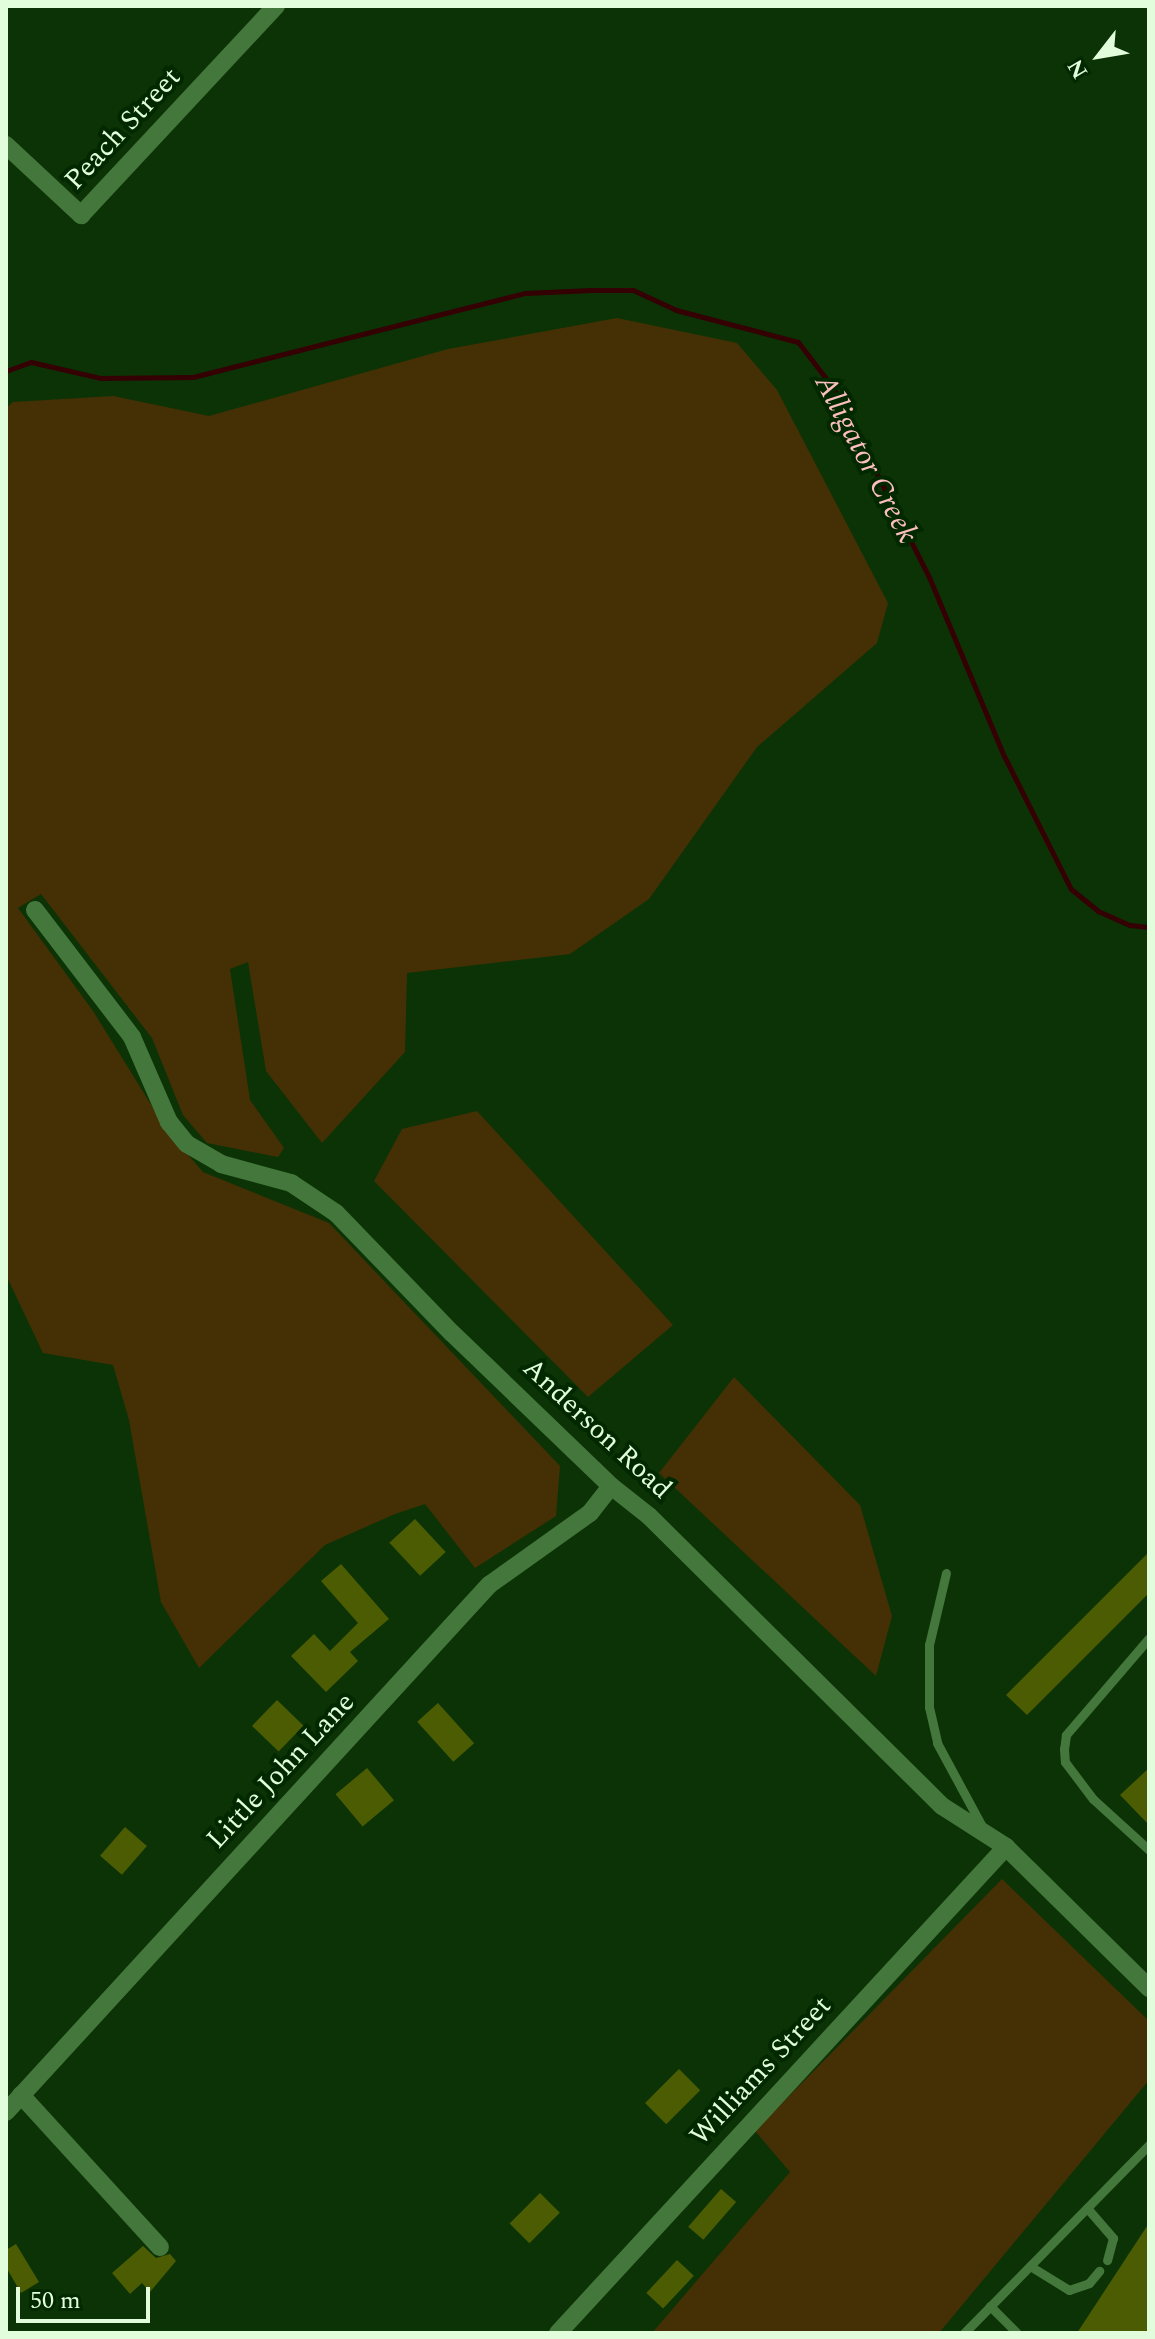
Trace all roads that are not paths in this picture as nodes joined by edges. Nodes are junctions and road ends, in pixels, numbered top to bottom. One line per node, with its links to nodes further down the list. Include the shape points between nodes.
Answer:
1 (276, 6): 2 (street, Peach Street, via 81,215)
2 (6, 145)
3 (35, 910): 4 (street, Anderson Road, via 132,1037 169,1122 187,1144 221,1164 291,1183 336,1213)
4 (611, 1486): 7 (street, Anderson Road, via 649,1516 942,1806); 11 (street, Little John Lane, via 590,1513 489,1585)
5 (946, 1573): 7 (lane, via 929,1645 929,1707 937,1743)
6 (1149, 1638): 9 (lane, via 1074,1725 1064,1749 1065,1762 1093,1799)
7 (986, 1835): 8 (street, Anderson Road)
8 (1006, 1847): 10 (street, Anderson Road); 20 (street, Williams Street)
9 (1149, 1850)
10 (1149, 1988)
11 (21, 2095): 12 (street, Little John Lane); 15 (street)
12 (6, 2112)
13 (1149, 2145): 14 (lane)
14 (1087, 2208): 16 (lane, via 1113,2238); 17 (lane)
15 (160, 2247)
16 (1107, 2260)
17 (1030, 2266): 18 (lane, via 1069,2290 1089,2283); 19 (lane)
18 (1099, 2271)
19 (990, 2306): 21 (lane); 22 (lane)
20 (558, 2333)
21 (964, 2333)
22 (1017, 2333)

